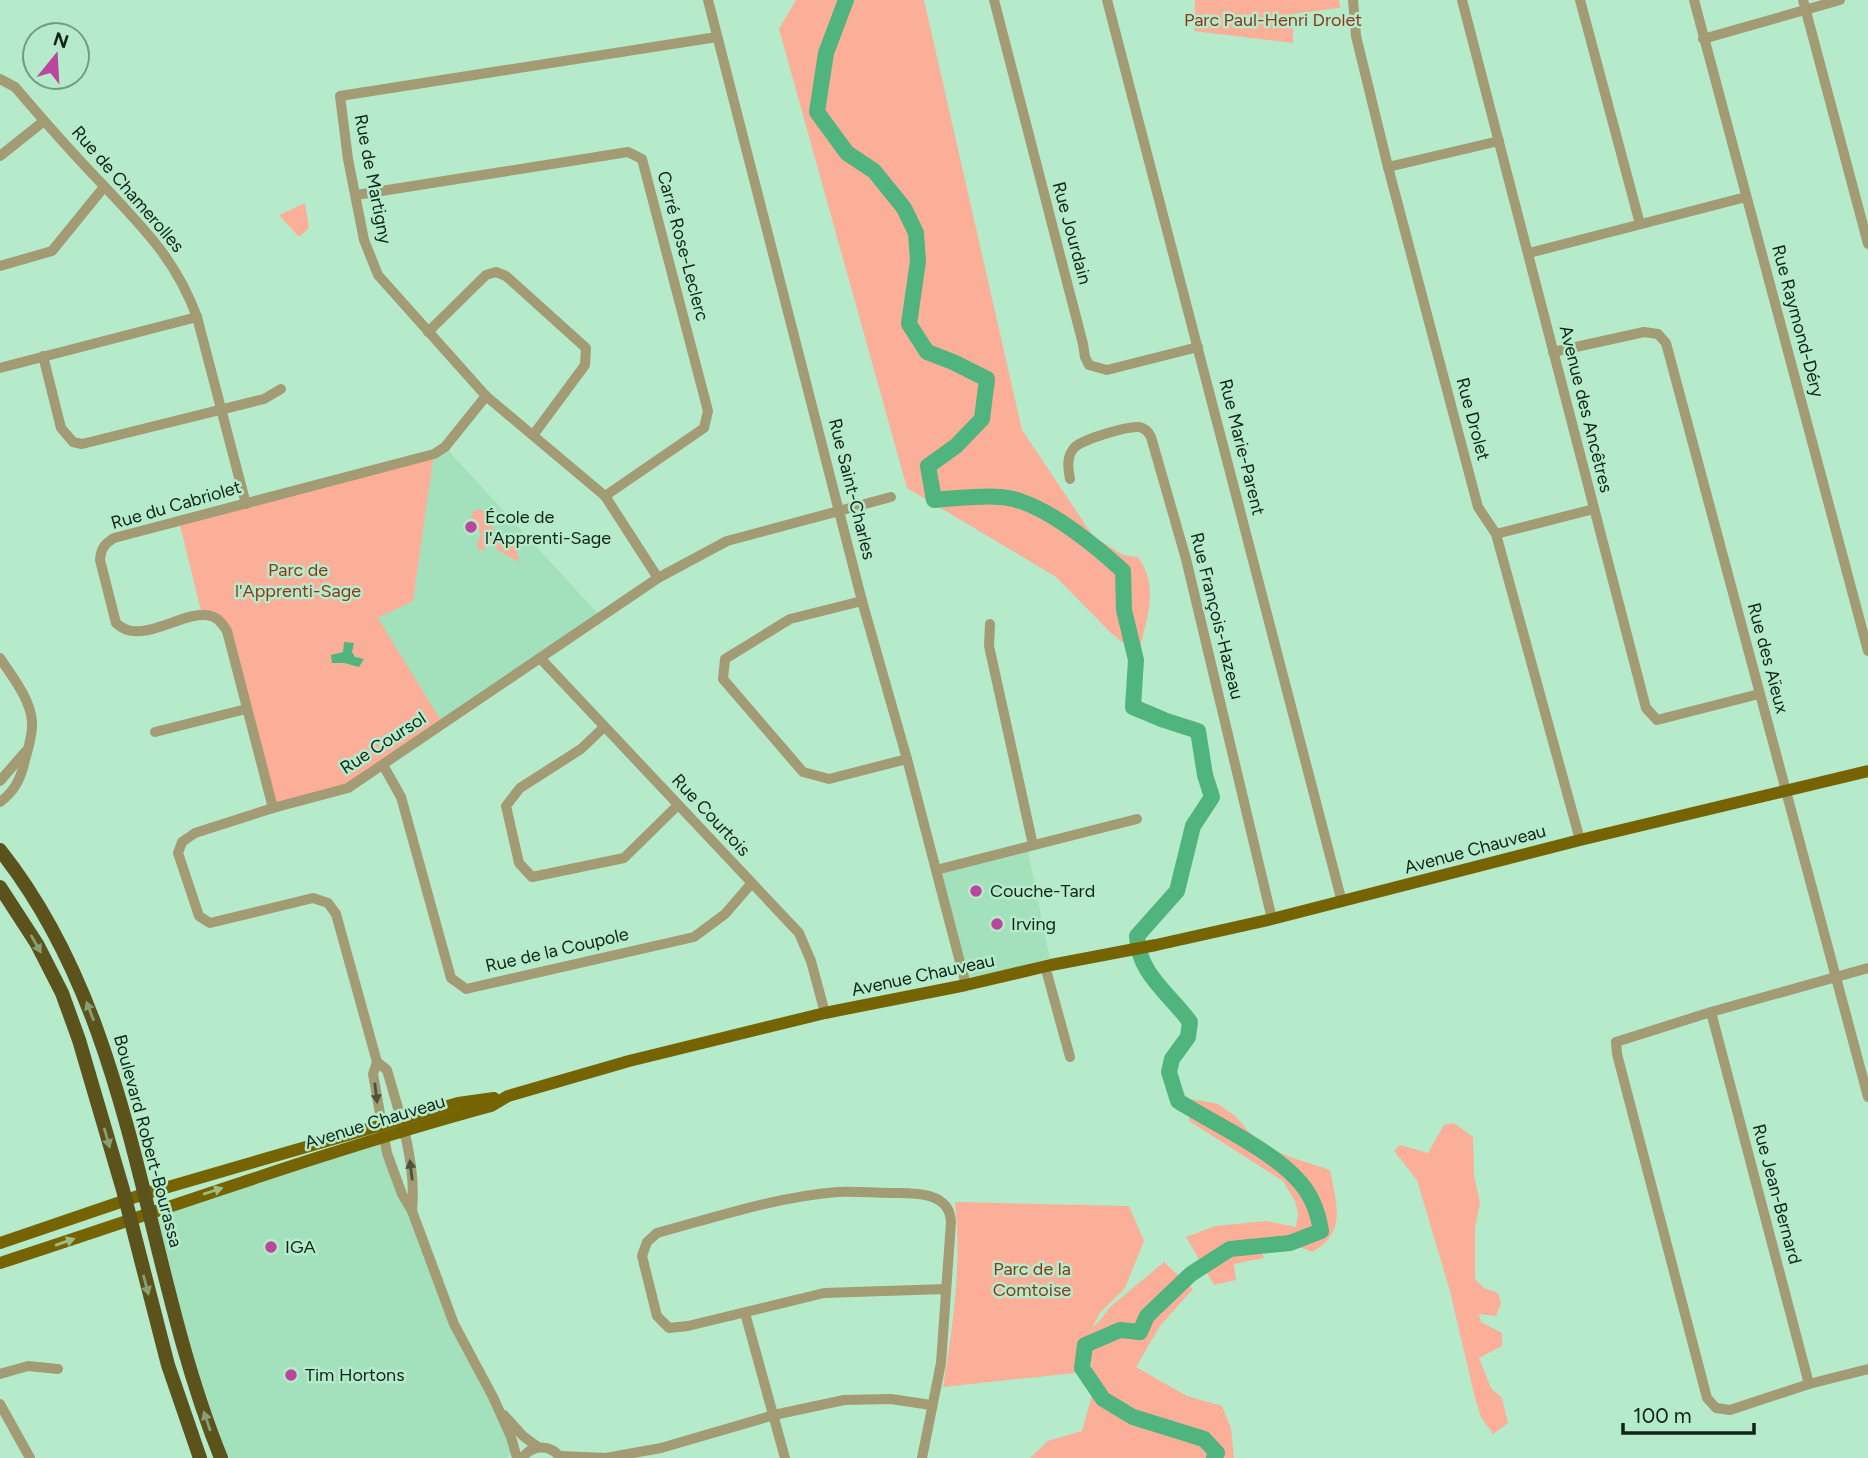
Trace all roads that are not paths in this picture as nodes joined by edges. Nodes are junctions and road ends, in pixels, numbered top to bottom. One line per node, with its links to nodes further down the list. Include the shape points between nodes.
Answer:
1 (708, 0): 10 (street, Rue Saint-Charles)
2 (994, 0): 26 (street, Rue Jourdain, via 1089,365 1107,370)
3 (1107, 0): 26 (street, Rue Marie-Parent)
4 (1353, 0): 16 (street, Rue Drolet, via 1356,36)
5 (1462, 0): 14 (street, Avenue des Ancêtres)
6 (1580, 0): 20 (street)
7 (1694, 0): 11 (street, Rue Raymond-Déry)
8 (1840, 0): 9 (street)
9 (1804, 5): 11 (street); 21 (street)
10 (717, 37): 18 (street, Rue de Martigny, via 340,96); 39 (street, Rue Saint-Charles)
11 (1703, 39): 19 (street, Rue Raymond-Déry)
12 (0, 79): 13 (street, Rue de Chamerolles, via 15,88)
13 (44, 121): 15 (street); 17 (street, Rue de Chamerolles)
14 (1499, 141): 16 (street); 22 (street, Avenue des Ancêtres)
15 (0, 156)
16 (1388, 167): 40 (street, Rue Drolet, via 1478,507)
17 (104, 187): 23 (street, via 52,251); 24 (street, Rue de Chamerolles, via 170,261)
18 (355, 195): 25 (street, Rue de Martigny, via 364,240 378,275); 35 (street, Carré Rose-Leclerc, via 628,152 642,159 708,411 704,428)
19 (1746, 197): 20 (street); 44 (street, Rue Raymond-Déry)
20 (1640, 224): 22 (street)
21 (1868, 244)
22 (1529, 253): 27 (street, Avenue des Ancêtres)
23 (0, 266)
24 (197, 317): 28 (street); 32 (street, Rue de Chamerolles)
25 (428, 332): 31 (street, Rue de Martigny); 33 (street, via 486,275 496,272 586,348 585,365)
26 (1199, 347): 67 (street, Rue Marie-Parent)
27 (1553, 352): 38 (street, Avenue des Ancêtres); 47 (street, Rue des Aïeux, via 1644,332 1658,334 1666,343)
28 (43, 356): 29 (street); 32 (street, via 61,428 73,442 82,444)
29 (0, 368)
30 (281, 389): 32 (street, via 264,399)
31 (486, 396): 33 (street, Rue de Martigny); 37 (street, Rue du Cabriolet, via 446,447 434,454)
32 (222, 408): 37 (street, Rue de Chamerolles)
33 (534, 434): 35 (street, Rue de Martigny)
34 (1070, 479): 68 (street, Rue François-Hazeau, via 1070,455 1086,440 1141,427 1152,437 1186,559)
35 (606, 496): 41 (street, Rue de Martigny)
36 (891, 497): 39 (street, Rue Coursol)
37 (246, 503): 48 (street, Rue du Cabriolet, via 114,538 106,543 100,560 116,623 122,629 147,630 202,615 220,621 227,631)
38 (1594, 509): 40 (street); 47 (street, Avenue des Ancêtres, via 1646,708 1657,720)
39 (840, 511): 41 (street, Rue Coursol, via 727,541); 42 (street, Rue Saint-Charles)
40 (1496, 534): 61 (street, Rue Drolet)
41 (658, 578): 46 (street, Rue Coursol)
42 (862, 601): 52 (street, Rue Saint-Charles); 52 (street, via 790,619 725,659 723,679 803,772 829,779)
43 (990, 624): 62 (street, via 989,646)
44 (1868, 651)
45 (0, 658): 51 (street, via 28,705 32,720)
46 (541, 659): 49 (street, Rue Courtois); 53 (street, Rue Coursol)
47 (1759, 694): 56 (street, Rue des Aïeux)
48 (246, 709): 50 (street); 59 (street, Rue du Cabriolet)
49 (603, 728): 58 (street, Rue Courtois); 58 (street, via 520,788 506,806 519,863 532,877 624,858)
50 (155, 732)
51 (28, 749): 55 (street); 57 (street, via 15,788)
52 (908, 759): 64 (street, Rue Saint-Charles)
53 (383, 765): 59 (street, Rue Coursol, via 348,788); 65 (street, Rue de la Coupole, via 401,797 450,978 466,989 694,937 725,914)
54 (1868, 771): 56 (main road, Avenue Chauveau)
55 (0, 781)
56 (1787, 791): 61 (main road, Avenue Chauveau); 71 (street, Rue des Aïeux)
57 (0, 802)
58 (678, 805): 65 (street, Rue Courtois)
59 (273, 808): 76 (street, Rue Coursol, via 195,833 182,842 178,853 192,902 199,916 210,923 313,898 328,903 336,914)
60 (1136, 819): 62 (street)
61 (1580, 839): 67 (main road, Avenue Chauveau)
62 (1034, 845): 64 (street)
63 (0, 850): 80 (highway, Boulevard Robert-Bourassa, one-way to 63, via 107,1055 79,984 54,930)
64 (936, 870): 72 (street, Rue Saint-Charles)
65 (751, 884): 74 (street, Rue Courtois, via 799,933)
66 (0, 887): 81 (highway, one-way to 81, via 62,993)
67 (1342, 902): 68 (main road, Avenue Chauveau)
68 (1272, 919): 69 (main road, Avenue Chauveau)
69 (1045, 966): 72 (main road, Avenue Chauveau); 75 (street)
70 (1868, 968): 71 (street)
71 (1836, 978): 73 (street); 77 (street, Rue des Aïeux)
72 (966, 985): 74 (main road, Avenue Chauveau)
73 (1710, 1012): 92 (street, Rue Jean-Bernard); 92 (street, via 1616,1042 1707,1398 1716,1408 1730,1410)
74 (825, 1013): 78 (main road, Avenue Chauveau, via 508,1096 458,1103)
75 (1070, 1057)
76 (377, 1062): 78 (street, Rue Coursol, via 387,1070); 79 (street, Rue Coursol, one-way to 79, via 373,1074)
77 (1868, 1097)
78 (402, 1124): 79 (main road, Avenue Chauveau); 82 (street, Rue Coursol, one-way to 78, via 414,1192)
79 (382, 1130): 80 (main road); 82 (street, Rue Coursol); 83 (main road, Avenue Chauveau, one-way to 79)
80 (144, 1194): 81 (main road); 83 (highway, Boulevard Robert-Bourassa)
81 (124, 1200): 84 (highway); 85 (main road)
82 (412, 1211): 95 (street, Rue Coursol, via 454,1324)
83 (149, 1213): 84 (main road, Avenue Chauveau); 101 (highway, Boulevard Robert-Bourassa, one-way to 83, via 193,1383)
84 (128, 1219): 86 (main road, Avenue Chauveau, one-way to 84); 100 (highway, one-way to 100, via 168,1365)
85 (0, 1243)
86 (0, 1263)
87 (946, 1289): 88 (street, via 824,1293); 88 (street, via 951,1222 943,1202 924,1194 837,1192 777,1201 657,1233 648,1242 642,1256 657,1316 669,1328); 94 (street, via 941,1363)
88 (745, 1313): 96 (street)
89 (58, 1369): 91 (street, via 29,1366)
90 (1868, 1370): 92 (street)
91 (0, 1374)
92 (1809, 1384)
93 (0, 1404): 99 (street)
94 (931, 1405): 96 (street, Rue Coursol, via 891,1399 844,1400); 105 (street)
95 (497, 1408): 97 (street, Rue Coursol); 102 (street, Rue Coursol)
96 (774, 1415): 103 (street, Rue Coursol, via 661,1448); 104 (street)
97 (538, 1447): 98 (street, Rue Coursol, via 550,1448); 102 (street)
98 (561, 1457): 103 (street, Rue Coursol)
99 (30, 1458)
100 (200, 1458)
101 (221, 1458)
102 (519, 1458)
103 (606, 1458)
104 (785, 1458)
105 (922, 1458)

